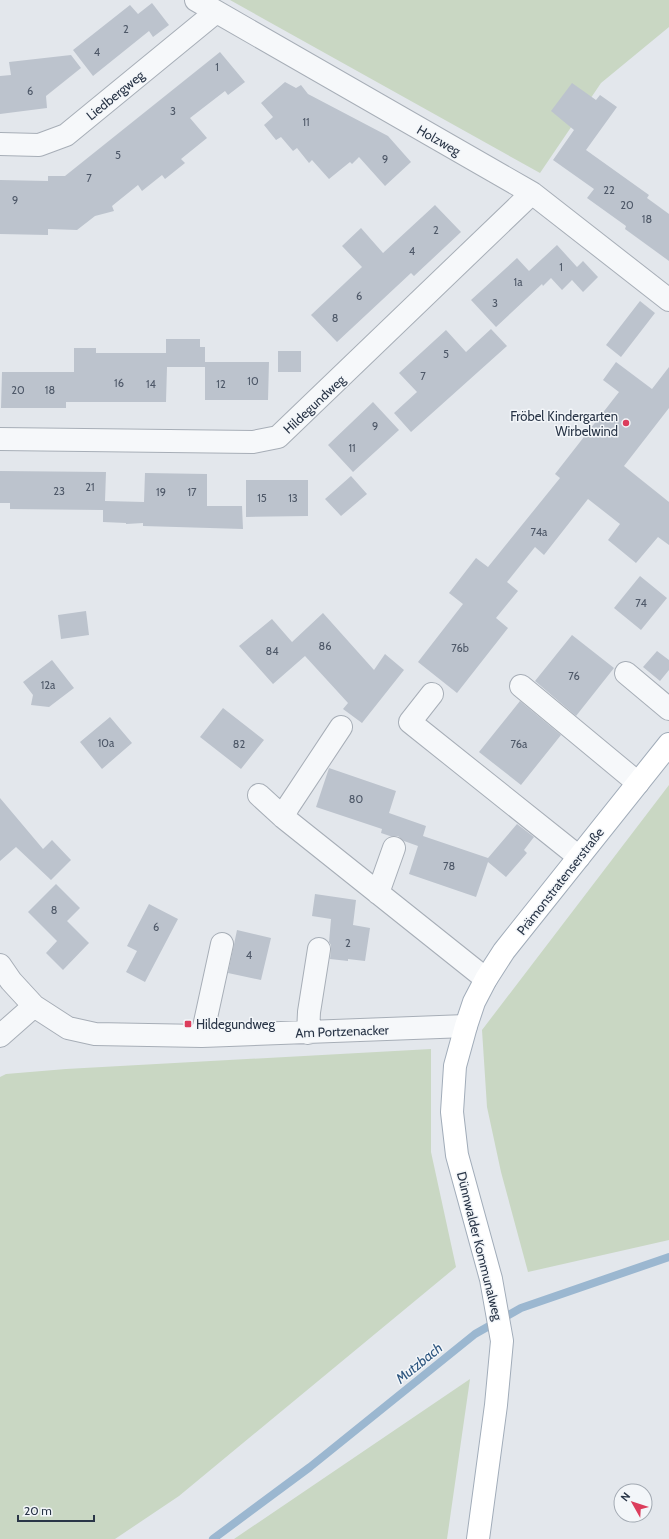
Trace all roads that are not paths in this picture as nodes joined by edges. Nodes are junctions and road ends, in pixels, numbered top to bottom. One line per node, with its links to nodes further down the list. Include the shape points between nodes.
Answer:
1 (196, 0): 2 (street, Holzweg)
2 (216, 12): 3 (street, Liedbergweg, via 66,135 39,145); 4 (street, Holzweg)
3 (0, 144)
4 (532, 193): 5 (street, Holzweg); 6 (street, Hildegundweg, via 278,437 253,442)
5 (669, 300)
6 (0, 439)
7 (626, 673): 10 (street)
8 (521, 686): 13 (street)
9 (432, 694): 17 (street, via 410,722)
10 (669, 709)
11 (341, 727): 15 (street)
12 (669, 744): 13 (main road, Prämonstratenserstraße)
13 (638, 783): 17 (main road, Prämonstratenserstraße)
14 (259, 795): 15 (street)
15 (283, 817): 18 (street)
16 (394, 848): 18 (street)
17 (579, 857): 22 (main road, Prämonstratenserstraße, via 504,952)
18 (378, 893): 22 (street)
19 (222, 944): 27 (street)
20 (319, 949): 25 (street)
21 (0, 965): 23 (street, Am Portzenacker)
22 (486, 980): 24 (main road, Prämonstratenserstraße, via 474,1002)
23 (34, 1006): 26 (street); 27 (street, Am Portzenacker, via 68,1028 95,1034)
24 (466, 1026): 25 (street, Am Portzenacker); 28 (main road, Dünnwalder Kommunalweg, via 455,1066 452,1112 457,1155 491,1279 502,1341)
25 (308, 1033): 27 (street, Am Portzenacker)
26 (0, 1036)
27 (202, 1036)
28 (478, 1539)

